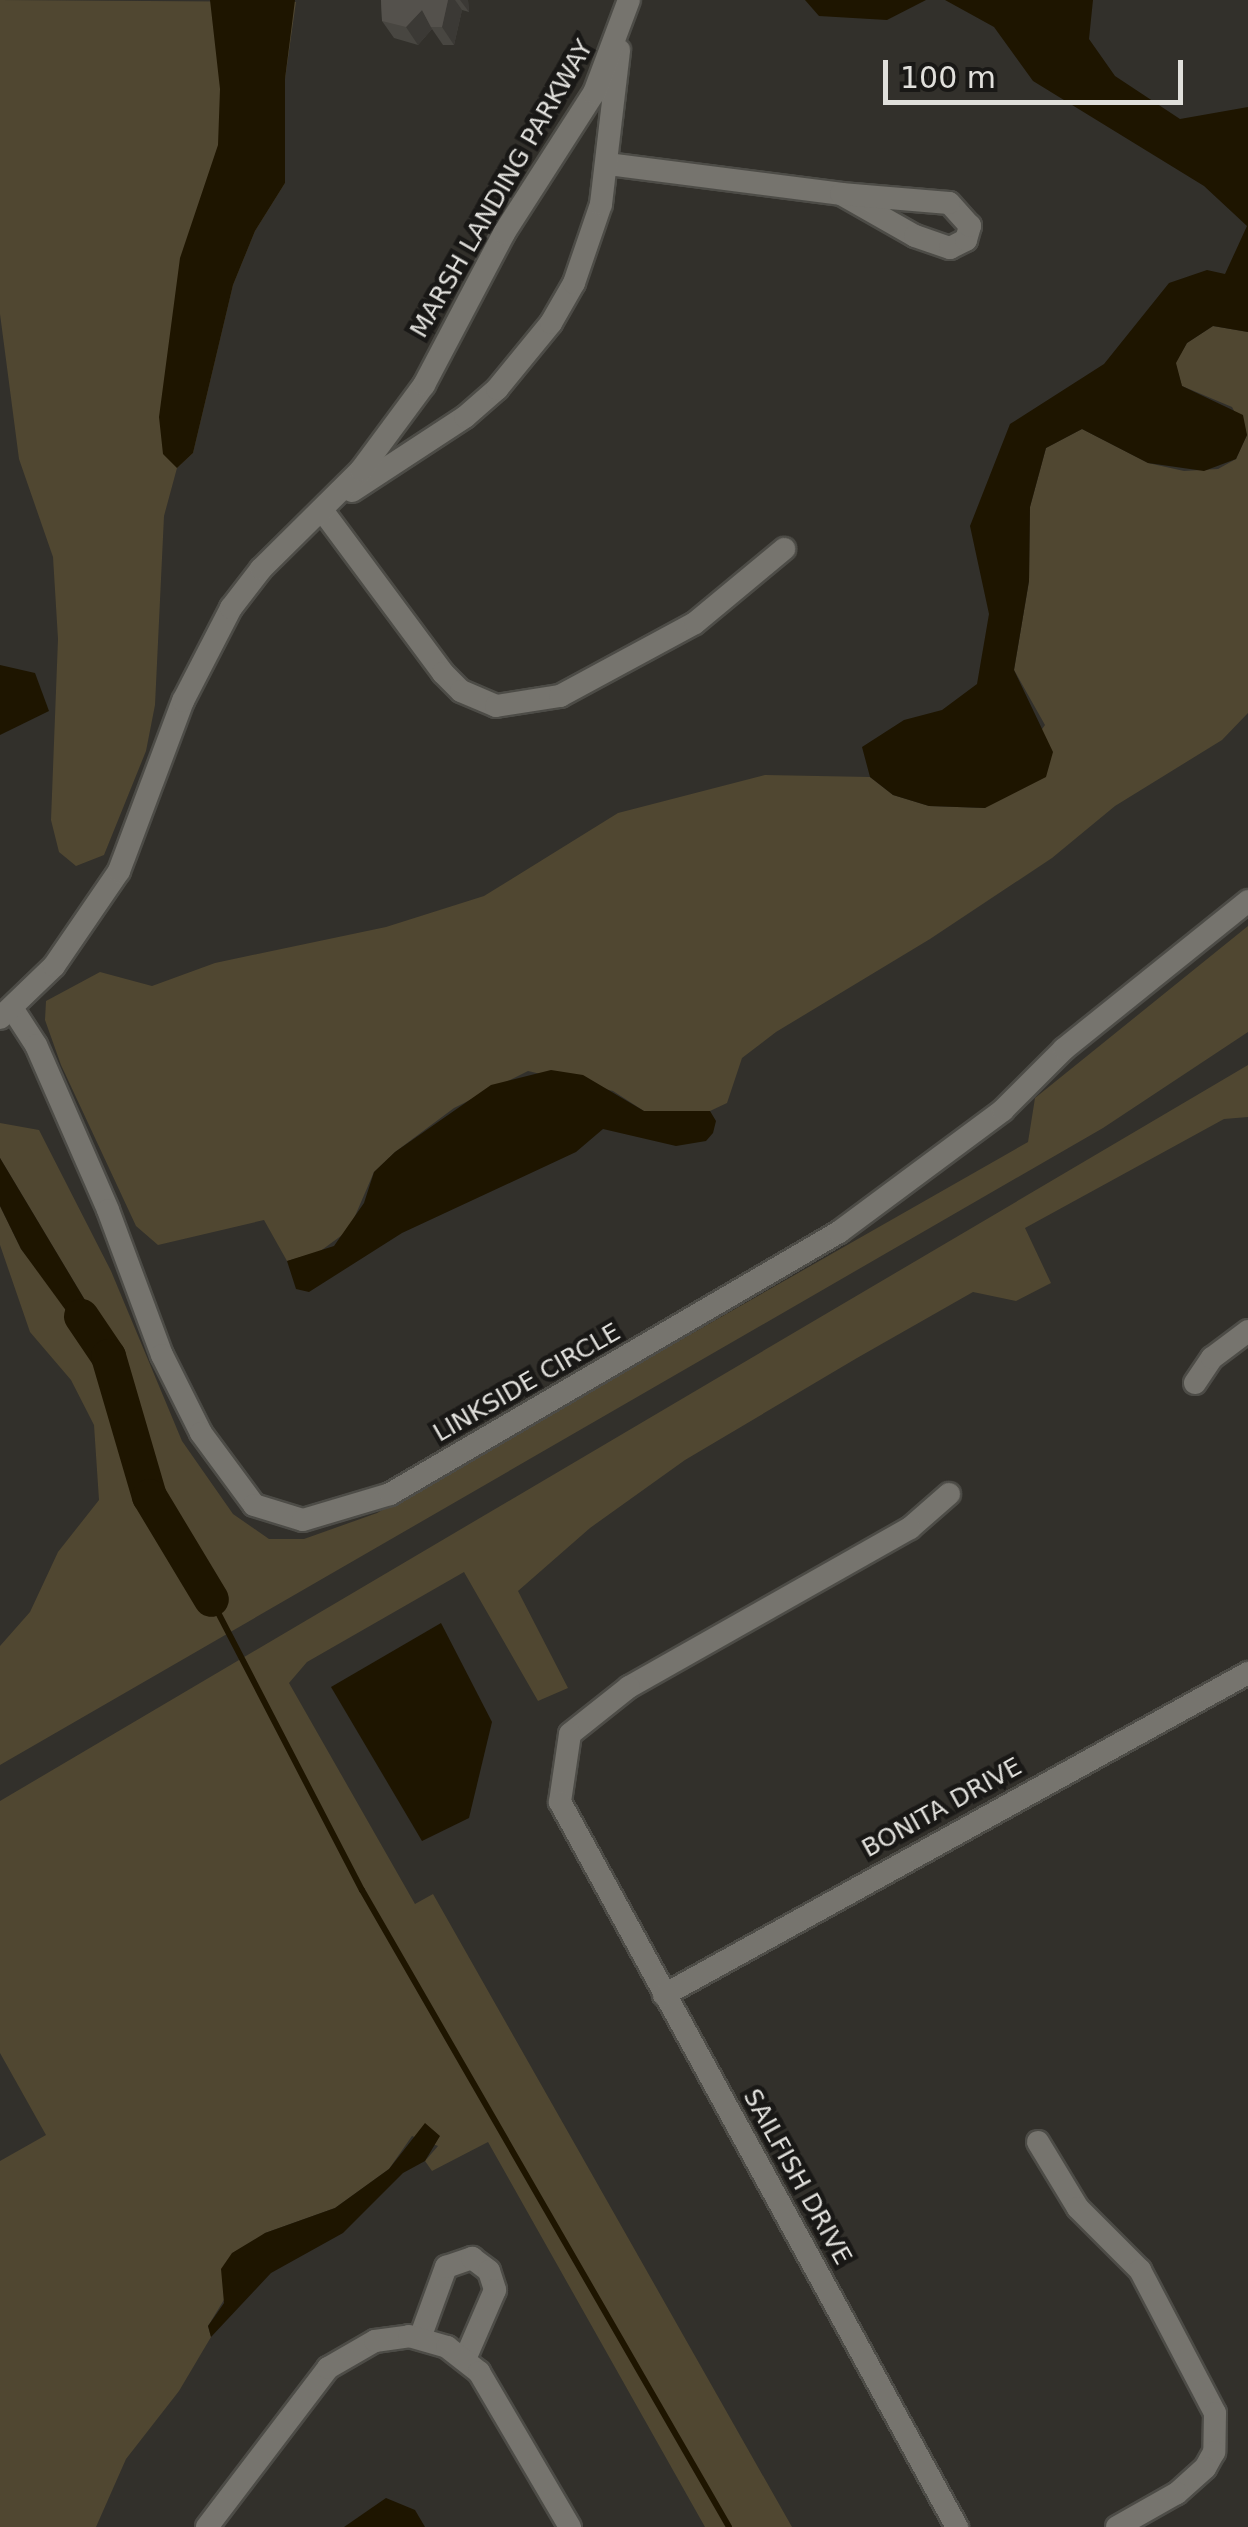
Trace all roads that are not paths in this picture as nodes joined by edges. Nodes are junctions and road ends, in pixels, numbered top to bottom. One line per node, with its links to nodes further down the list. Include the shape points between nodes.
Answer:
1 (629, 0): 2 (street, MARSH LANDING PARKWAY)
2 (620, 36): 3 (street, MARSH LANDING PARKWAY); 5 (street, MARSH LANDING PARKWAY, via 576,125 504,233 424,385)
3 (608, 164): 4 (street); 5 (street, MARSH LANDING PARKWAY, via 574,283 526,357 465,417)
4 (841, 194): 4 (street, via 915,236 950,248 966,240 970,226 949,204)
5 (322, 510): 6 (street, via 443,673 462,691 496,706 550,700 695,624); 8 (street, MARSH LANDING PARKWAY, via 230,608 183,701 118,871 90,922)
6 (784, 550)
7 (1248, 901): 8 (street, LINKSIDE CIRCLE, via 1064,1049 1003,1110 839,1232 390,1494 303,1520 269,1513 241,1494 201,1433 162,1355 36,1045)
8 (4, 1014)
9 (1248, 1331): 10 (street, via 1212,1358)
10 (1195, 1383)
11 (949, 1494): 13 (street, SAILFISH DRIVE, via 910,1528 629,1688 570,1734 560,1802)
12 (1248, 1672): 13 (street, BONITA DRIVE)
13 (664, 1995): 19 (street, SAILFISH DRIVE)
14 (1038, 2142): 20 (street, via 1078,2208 1140,2270 1215,2413 1214,2452 1205,2468 1177,2494)
15 (420, 2338): 16 (street); 16 (street, via 446,2266 472,2258 489,2271 494,2290); 17 (street, via 375,2340 338,2358)
16 (465, 2359): 18 (street, via 491,2387)
17 (207, 2527)
18 (570, 2527)
19 (957, 2527)
20 (1117, 2527)

